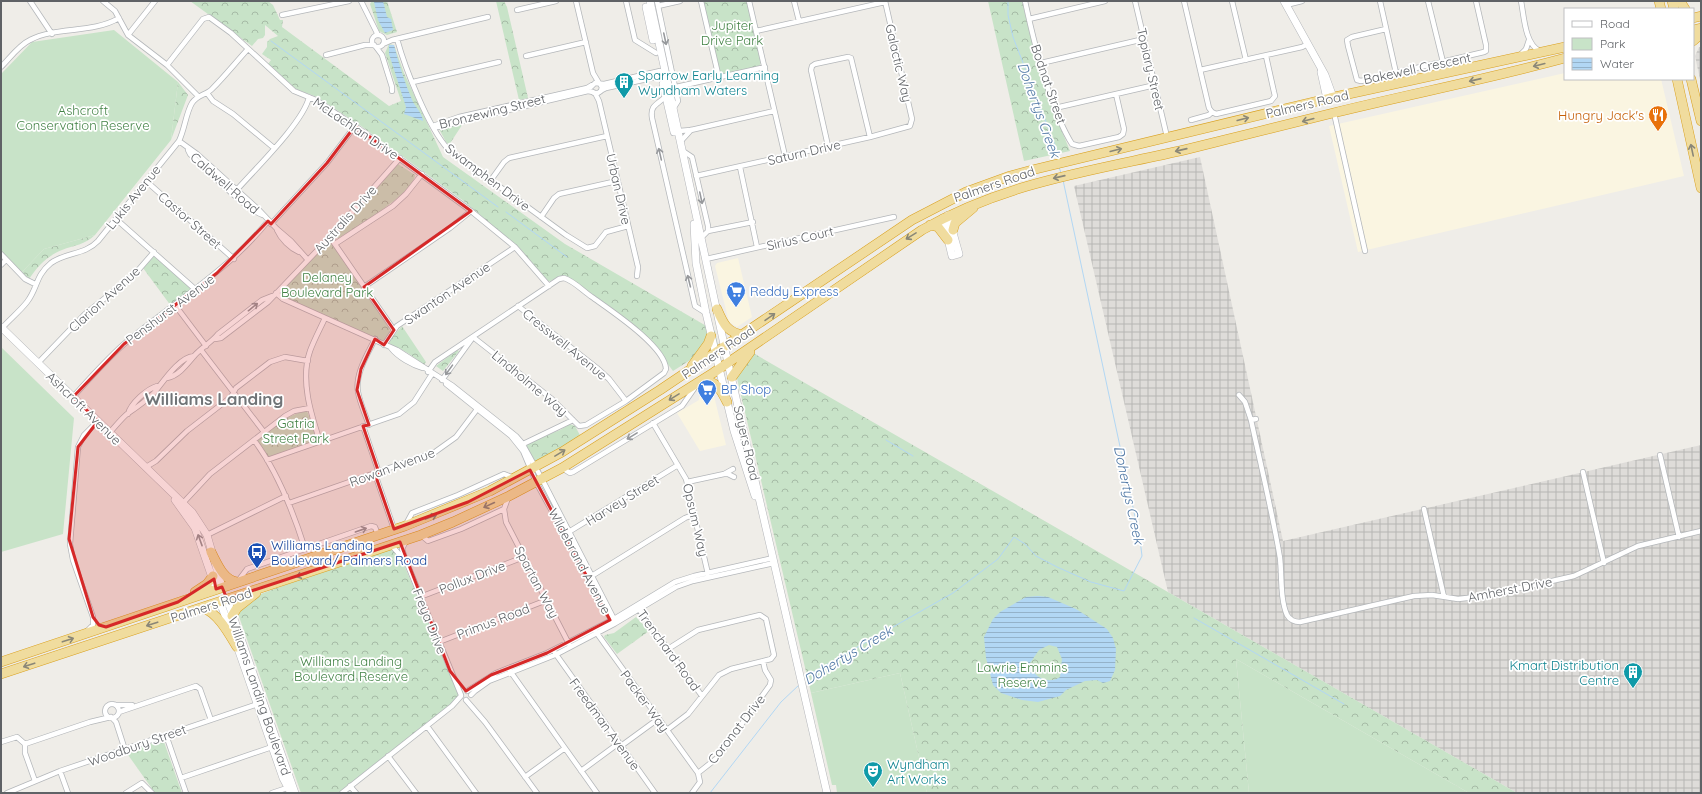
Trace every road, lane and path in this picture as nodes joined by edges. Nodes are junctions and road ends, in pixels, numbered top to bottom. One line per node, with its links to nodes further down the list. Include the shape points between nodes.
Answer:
1 (30, 1): 40 (street)
2 (103, 1): 34 (street)
3 (155, 1): 41 (street)
4 (342, 1): 5 (street); 32 (street)
5 (350, 1)
6 (361, 1): 7 (street); 31 (street)
7 (366, 1): 31 (street)
8 (556, 1): 30 (street)
9 (576, 1): 47 (street)
10 (626, 1): 55 (street, via 635,40)
11 (645, 1): 55 (main road, Sayers Road)
12 (650, 1): 71 (main road, Sayers Road)
13 (680, 1): 29 (street)
14 (701, 1): 73 (street)
15 (749, 1): 39 (street)
16 (794, 1): 36 (street)
17 (885, 1): 36 (street); 100 (street, Galactic Way, via 912,119)
18 (1025, 1): 35 (street, Bodnat Street)
19 (1106, 1): 35 (street)
20 (1135, 1): 45 (street, Topiary Street)
21 (1184, 1): 69 (street)
22 (1232, 1): 62 (street)
23 (1302, 1): 28 (street)
24 (1380, 1): 38 (street)
25 (1428, 1): 64 (street)
26 (1476, 1): 64 (street, Bakewell Crescent, via 1486,51)
27 (1521, 1): 46 (street)
28 (1285, 3): 49 (main road)
29 (658, 4): 80 (street, Sayers Road, one-way to 80)
30 (517, 10)
31 (367, 11): 37 (street)
32 (282, 15)
33 (488, 17): 44 (street)
34 (119, 18): 40 (street, via 101,26); 41 (street)
35 (1029, 19): 65 (street, Bodnat Street)
36 (799, 21): 39 (street)
37 (373, 26): 42 (street); 43 (street)
38 (1386, 29): 72 (street); 72 (street, Bakewell Crescent, via 1350,38 1347,42 1357,80)
39 (756, 31): 68 (street)
40 (52, 34): 67 (street, via 28,40)
41 (128, 35): 66 (street)
42 (380, 36): 43 (street); 44 (street); 48 (street)
43 (372, 38): 50 (street); 51 (street)
44 (394, 39): 48 (street); 76 (street, Swamphen Drive)
45 (1144, 39): 65 (street); 79 (street, Topiary Street)
46 (1529, 40): 54 (street, via 1536,49); 60 (street, via 1526,49)
47 (586, 42): 58 (street); 70 (street)
48 (382, 44): 51 (street); 57 (street)
49 (1308, 44): 59 (street); 89 (main road, via 1325,75)
50 (365, 45): 51 (street); 56 (street)
51 (375, 46): 57 (street)
52 (1564, 47): 54 (highway, Palmers Road)
53 (248, 49): 66 (street, McLachlan Drive, via 231,33 206,17); 83 (street); 87 (street, McLachlan Drive, via 294,91)
54 (1544, 51): 60 (highway, Palmers Road)
55 (656, 53): 71 (main road, Sayers Road)
56 (326, 55)
57 (382, 55): 81 (street)
58 (526, 56)
59 (1266, 56): 62 (street); 94 (street, via 1274,92 1271,101 1216,114)
60 (1519, 56): 89 (highway, Palmers Road)
61 (1564, 58): 95 (highway, Palmers Road, one-way to 95)
62 (1246, 60): 69 (street)
63 (499, 62): 76 (street)
64 (1443, 62): 72 (street, Bakewell Crescent)
65 (1041, 63): 91 (street, Bodnat Street)
66 (167, 65): 86 (street)
67 (1, 67)
68 (765, 67): 73 (street); 93 (street)
69 (1200, 70): 94 (street)
70 (593, 72): 77 (street); 78 (street)
71 (663, 73): 77 (street); 82 (street); 88 (main road, Sayers Road); 92 (main road, Sayers Road)
72 (1396, 73)
73 (719, 78): 80 (street)
74 (1677, 80): 119 (highway, one-way to 74)
75 (1691, 80): 97 (highway)
76 (413, 82): 99 (street, Swamphen Drive)
77 (600, 84): 78 (street); 82 (street)
78 (592, 85): 84 (street); 99 (street, Bronzewing Street, via 459,117)
79 (1155, 85): 85 (street); 105 (street, Topiary Street)
80 (676, 87): 92 (street, Sayers Road, via 678,103)
81 (392, 91)
82 (602, 91): 84 (street); 90 (street, Urban Drive)
83 (207, 93): 86 (street); 109 (street, via 213,102 233,114)
84 (594, 93): 90 (street, Urban Drive); 99 (street, Bronzewing Street, via 588,92 438,127)
85 (1116, 94): 91 (street); 91 (street, Bodnat Street, via 1123,134 1079,146 1072,144)
86 (198, 96): 107 (street, Lukis Avenue, via 189,109)
87 (309, 97): 98 (street, McLachlan Drive); 109 (street, via 305,109)
88 (665, 97): 102 (main road, Sayers Road); 157 (street, Sayers Road, one-way to 88, via 695,306 652,118 652,107)
89 (1330, 98): 95 (highway); 105 (highway, Palmers Road, one-way to 89)
90 (599, 101): 103 (street, Urban Drive)
91 (1055, 108)
92 (673, 109): 102 (main road, Sayers Road)
93 (774, 111): 101 (street); 111 (street)
94 (1212, 112): 96 (street)
95 (1334, 113): 121 (highway, Palmers Road, one-way to 121, via 1036,182); 140 (street)
96 (1191, 120)
97 (1701, 121)
98 (355, 126): 112 (street, McLachlan Drive); 128 (street, Penshurst Avenue, via 328,163)
99 (433, 126): 116 (street, Swamphen Drive, via 448,149)
100 (910, 126): 104 (street, Saturn Drive)
101 (691, 130): 102 (street); 106 (street)
102 (676, 131): 106 (main road, Sayers Road); 157 (main road, Sayers Road, via 694,222 697,269)
103 (607, 136): 116 (street, via 510,158); 118 (street, Urban Drive)
104 (870, 137): 108 (street, Saturn Drive); 108 (street, via 851,58 815,64 811,70)
105 (1167, 137): 122 (highway, Palmers Road, one-way to 105, via 1010,176)
106 (681, 140): 110 (main road, Sayers Road)
107 (179, 141): 117 (street, Lukis Avenue); 120 (street, Caldwell Road, via 188,150 197,154)
108 (828, 146): 111 (street, Saturn Drive)
109 (274, 148): 120 (street)
110 (683, 151): 115 (street, Sayers Road, via 692,157); 135 (main road, Sayers Road)
111 (785, 156): 113 (street, Saturn Drive)
112 (400, 158): 114 (street, McLachlan Drive); 134 (street, Australis Drive)
113 (740, 167): 115 (street, Saturn Drive); 129 (street)
114 (422, 174): 123 (street, McLachlan Drive); 137 (street, via 393,206)
115 (696, 176): 133 (street, Sayers Road, one-way to 133)
116 (491, 180): 125 (street, Swamphen Drive)
117 (146, 181): 127 (street, Lukis Avenue); 143 (street, Castor Street)
118 (618, 181): 125 (street, via 559,194); 131 (street, Urban Drive)
119 (1701, 188)
120 (235, 191): 128 (street, Caldwell Road)
121 (984, 200): 124 (highway, Palmers Road); 132 (highway, via 955,223)
122 (940, 204): 124 (highway); 161 (highway, Palmers Road, one-way to 122, via 912,220)
123 (471, 211): 138 (street, McLachlan Drive); 150 (street)
124 (946, 216): 130 (highway, Palmers Road); 132 (main road); 136 (main road)
125 (541, 217): 131 (street, Swamphen Drive, via 589,249 595,246 606,232)
126 (894, 217): 139 (street, Sirius Court)
127 (116, 219): 141 (street); 149 (street, Lukis Avenue, via 96,244 84,251 55,260 44,270)
128 (270, 222): 143 (street, Penshurst Avenue); 146 (street, Caldwell Road, via 279,235)
129 (752, 222): 133 (street); 139 (street)
130 (930, 225): 136 (highway, via 938,227); 165 (highway, Palmers Road, one-way to 165)
131 (628, 226): 148 (street, Urban Drive, via 638,267)
132 (953, 230): 136 (main road, via 959,254 952,256)
133 (708, 231): 135 (street)
134 (330, 237): 137 (street); 146 (street, Australis Drive)
135 (702, 238): 144 (main road, Sayers Road)
136 (948, 240)
137 (335, 244): 150 (street)
138 (515, 247): 151 (street, McLachlan Drive); 160 (street, Swanton Avenue)
139 (757, 247): 144 (street, Sirius Court)
140 (1365, 250)
141 (154, 252): 152 (street); 174 (street, Clarion Avenue, via 134,275 85,314)
142 (1, 254): 145 (street)
143 (234, 259): 152 (street, Penshurst Avenue)
144 (706, 259): 156 (main road, Sayers Road)
145 (6, 260): 147 (street); 149 (street, via 25,279)
146 (308, 260): 153 (street, Australis Drive)
147 (1, 265)
148 (637, 276)
149 (35, 284): 159 (street, Lukis Avenue, via 29,300)
150 (364, 286): 160 (street)
151 (549, 286): 155 (street); 185 (street, via 561,278 567,279 635,328 665,363 664,373)
152 (196, 290): 154 (street, Penshurst Avenue)
153 (274, 295): 158 (street, Wildebrand Avenue); 167 (street, Australis Drive, via 221,338)
154 (175, 305): 167 (street); 184 (street, Penshurst Avenue, via 124,344)
155 (518, 306): 163 (street); 185 (street, Cresswell Avenue, via 593,364)
156 (717, 309): 161 (highway, via 727,329 732,333); 169 (main road, Sayers Road)
157 (706, 314): 162 (main road, Sayers Road)
158 (326, 318): 164 (street, Wildebrand Avenue); 173 (street)
159 (2, 328): 174 (main road, Ashcroft Avenue)
160 (394, 330): 166 (street, Swanton Avenue)
161 (744, 335): 169 (highway, Palmers Road)
162 (711, 336): 172 (main road, Sayers Road); 177 (highway)
163 (474, 337): 168 (street); 171 (street); 189 (street, Lindholme Way, via 552,398)
164 (375, 339): 166 (street, Wildebrand Avenue); 192 (street, via 360,369 358,379 359,396)
165 (757, 343): 175 (highway, Palmers Road); 179 (highway)
166 (384, 345): 178 (street, Wildebrand Avenue)
167 (206, 346): 170 (street, Australis Drive)
168 (459, 346): 171 (street); 178 (street, via 435,362)
169 (725, 348): 172 (highway, Palmers Road); 175 (main road, Sayers Road)
170 (201, 350): 182 (street); 194 (street, Australis Drive, via 172,377 157,386 155,392)
171 (464, 350): 181 (street, one-way to 181)
172 (715, 354): 176 (main road, Sayers Road); 177 (highway, Palmers Road)
173 (308, 361): 182 (street, via 288,357 276,359); 187 (street)
174 (38, 363): 184 (main road, Ashcroft Avenue)
175 (728, 363): 176 (highway, Palmers Road); 179 (main road, Sayers Road)
176 (719, 369): 180 (highway, Palmers Road); 186 (main road, Sayers Road)
177 (688, 372): 202 (highway, Palmers Road, one-way to 177)
178 (430, 373): 181 (street, Wildebrand Avenue); 192 (street, via 414,402 407,409)
179 (732, 377): 223 (main road, Sayers Road)
180 (700, 381): 186 (highway, via 709,380 716,384); 191 (street, Palmers Road, via 686,403); 203 (highway, Palmers Road, one-way to 203)
181 (443, 382): 188 (street, Wildebrand Avenue, via 453,386)
182 (233, 392): 195 (street); 204 (street, via 231,397 179,437)
183 (1239, 395): 245 (street, Amherst Drive, via 1254,419 1272,504 1284,602 1290,619 1300,622 1414,596)
184 (73, 397): 190 (main road, Ashcroft Avenue)
185 (626, 401): 189 (street, Lindholme Way, via 586,425 579,426)
186 (727, 402): 223 (main road, Sayers Road, via 742,458)
187 (310, 408): 195 (street, via 289,414); 197 (street)
188 (478, 408): 198 (street, Wildebrand Avenue, via 514,434); 207 (street, Rowan Avenue, via 458,434 440,450)
189 (573, 420): 198 (street)
190 (98, 421): 194 (main road, Ashcroft Avenue); 252 (street, via 82,438 78,447 69,539 71,554)
191 (653, 424): 201 (street, Opsum Way); 203 (street, Palmers Road, one-way to 203, via 573,472)
192 (368, 425): 193 (street)
193 (363, 426): 197 (street); 207 (street)
194 (110, 432): 204 (main road, Ashcroft Avenue)
195 (264, 432): 196 (street)
196 (254, 440): 200 (street); 215 (street, via 210,474)
197 (320, 442): 200 (street)
198 (521, 444): 202 (street, Wildebrand Avenue)
199 (1660, 454): 229 (street)
200 (267, 460): 213 (street)
201 (678, 464): 211 (street, Opsum Way); 225 (street, Harvey Street)
202 (533, 468): 210 (street, Wildebrand Avenue); 222 (highway, Palmers Road, one-way to 202, via 468,502)
203 (562, 468): 210 (highway, Palmers Road)
204 (148, 469): 212 (main road, Ashcroft Avenue)
205 (733, 469): 208 (street)
206 (1583, 472): 237 (street)
207 (377, 473): 216 (street, Rowan Avenue); 222 (street)
208 (724, 474): 209 (street); 211 (street)
209 (734, 477)
210 (539, 480): 214 (highway, Palmers Road); 225 (street, Wildebrand Avenue)
211 (687, 482): 220 (street, Opsum Way)
212 (167, 488): 215 (main road, Ashcroft Avenue); 239 (main road, Ashcroft Avenue, one-way to 212, via 195,528)
213 (286, 496): 216 (street); 226 (street)
214 (509, 496): 217 (street); 228 (highway, Palmers Road, one-way to 228)
215 (183, 503): 226 (main road, Ashcroft Avenue, via 199,520)
216 (289, 503): 232 (street)
217 (504, 509): 219 (street, Palmers Road); 221 (street, Spartan Way)
218 (1424, 509): 245 (street)
219 (495, 514): 221 (street, Spartan Way); 228 (street, Palmers Road, via 431,540 426,541)
220 (694, 514): 238 (street, Opsum Way); 240 (street)
221 (506, 522): 234 (street, Spartan Way)
222 (394, 529): 227 (highway, Palmers Road)
223 (767, 532): 236 (main road, Sayers Road)
224 (1700, 532): 229 (street, Amherst Drive)
225 (567, 533): 240 (street, Wildebrand Avenue)
226 (207, 535): 233 (main road, Ashcroft Avenue)
227 (378, 535): 232 (street, Palmers Road, one-way to 227, via 371,526); 241 (highway, Palmers Road)
228 (421, 535): 230 (highway, Palmers Road)
229 (1679, 537): 237 (street, Amherst Drive, via 1638,546)
230 (408, 539): 231 (highway, Palmers Road); 235 (street, Freya Drive, via 402,549)
231 (390, 545): 235 (street, Freya Drive); 242 (highway, Palmers Road, one-way to 242)
232 (305, 549): 241 (street, Palmers Road, via 247,569)
233 (211, 552): 241 (highway, via 223,574); 243 (main road, Ashcroft Avenue)
234 (524, 557): 244 (street, Pollux Drive); 247 (street, Spartan Way)
235 (406, 561): 244 (street, Freya Drive)
236 (774, 561): 238 (street); 317 (main road, Sayers Road)
237 (1604, 563): 245 (street, Amherst Drive, via 1574,576 1492,594 1458,599)
238 (709, 575): 249 (street, via 663,592)
239 (213, 576): 243 (main road, Ashcroft Avenue); 248 (highway, via 202,588)
240 (590, 577): 253 (street, Wildebrand Avenue)
241 (237, 582): 243 (highway, Palmers Road)
242 (264, 587): 246 (highway, Palmers Road); 251 (highway, via 236,608)
243 (219, 588): 246 (highway); 248 (highway, Palmers Road)
244 (420, 597): 257 (street, Freya Drive)
245 (1444, 597)
246 (224, 600): 250 (highway, Palmers Road); 251 (main road, Williams Landing Boulevard); 259 (main road, Williams Landing Boulevard)
247 (547, 600): 257 (street, Primus Road); 258 (street, Spartan Way)
248 (178, 602): 254 (highway, Palmers Road)
249 (638, 607): 253 (street); 260 (street, Trenchard Road)
250 (203, 608): 259 (highway, via 213,614); 265 (highway, Palmers Road, one-way to 265)
251 (232, 616): 273 (main road, Williams Landing Boulevard)
252 (92, 617): 254 (street); 256 (street, via 92,627)
253 (613, 621): 255 (street)
254 (106, 627): 256 (highway, Palmers Road)
255 (595, 631): 258 (street); 280 (street, Packer Way)
256 (83, 635): 263 (highway, Palmers Road, one-way to 256)
257 (439, 642): 266 (street, Freya Drive)
258 (570, 645): 261 (street)
259 (237, 647): 273 (main road, Williams Landing Boulevard)
260 (668, 649): 262 (street, via 703,628 758,615 767,621 774,655 771,659); 270 (street, Trenchard Road)
261 (554, 652): 264 (street); 289 (street, Freedman Avenue)
262 (763, 661): 270 (street, via 723,672); 296 (street, Coronat Drive, via 771,680 770,685 717,758)
263 (1, 662)
264 (510, 670): 267 (street, via 486,677); 269 (street, via 489,681); 291 (street)
265 (1, 674)
266 (456, 681): 267 (street, Freya Drive); 268 (street, Freya Drive)
267 (466, 691): 268 (street); 269 (street, Freya Drive)
268 (461, 696): 271 (street); 275 (street)
269 (471, 696): 271 (street); 276 (street)
270 (702, 696): 284 (street, via 688,714)
271 (466, 700): 275 (street); 276 (street)
272 (145, 703): 274 (street); 278 (street); 281 (street, via 198,686)
273 (261, 704): 281 (street, Woodbury Street); 290 (main road, Williams Landing Boulevard); 308 (main road, Williams Landing Boulevard)
274 (115, 705): 277 (street, via 109,704); 277 (street, via 109,699); 278 (street)
275 (452, 706): 283 (street)
276 (474, 708): 297 (street)
277 (106, 709): 279 (street); 282 (street)
278 (118, 713): 279 (street); 285 (street)
279 (111, 717): 282 (street); 285 (street)
280 (658, 718): 284 (street, Packer Way); 289 (street)
281 (211, 720): 286 (street, Woodbury Street)
282 (90, 722): 288 (street)
283 (427, 726): 293 (street); 312 (street)
284 (666, 730): 296 (street, Packer Way)
285 (119, 731): 292 (street)
286 (166, 735): 292 (street, Woodbury Street); 298 (street)
287 (1, 742): 288 (street, via 17,737)
288 (26, 744): 299 (street, via 25,753)
289 (620, 745): 294 (street); 315 (street, Freedman Avenue)
290 (272, 747): 298 (street); 301 (main road, Williams Landing Boulevard)
291 (565, 748): 294 (street); 297 (street)
292 (125, 750): 295 (street, Woodbury Street)
293 (388, 756): 300 (street); 311 (street)
294 (581, 771): 314 (street)
295 (60, 772): 299 (street, Woodbury Street); 303 (street)
296 (698, 773): 316 (street, Coronat Drive, via 700,782)
297 (525, 777): 313 (street)
298 (180, 778): 306 (street)
299 (35, 781): 302 (street, Woodbury Street)
300 (350, 786): 309 (street); 310 (street)
301 (289, 790): 307 (street)
302 (10, 793)
303 (68, 793)
304 (126, 793): 305 (street, via 142,783)
305 (152, 793)
306 (186, 793)
307 (272, 793)
308 (295, 793)
309 (342, 793)
310 (356, 793)
311 (416, 793)
312 (476, 793)
313 (537, 793)
314 (597, 793)
315 (655, 793)
316 (692, 793)
317 (827, 793)

